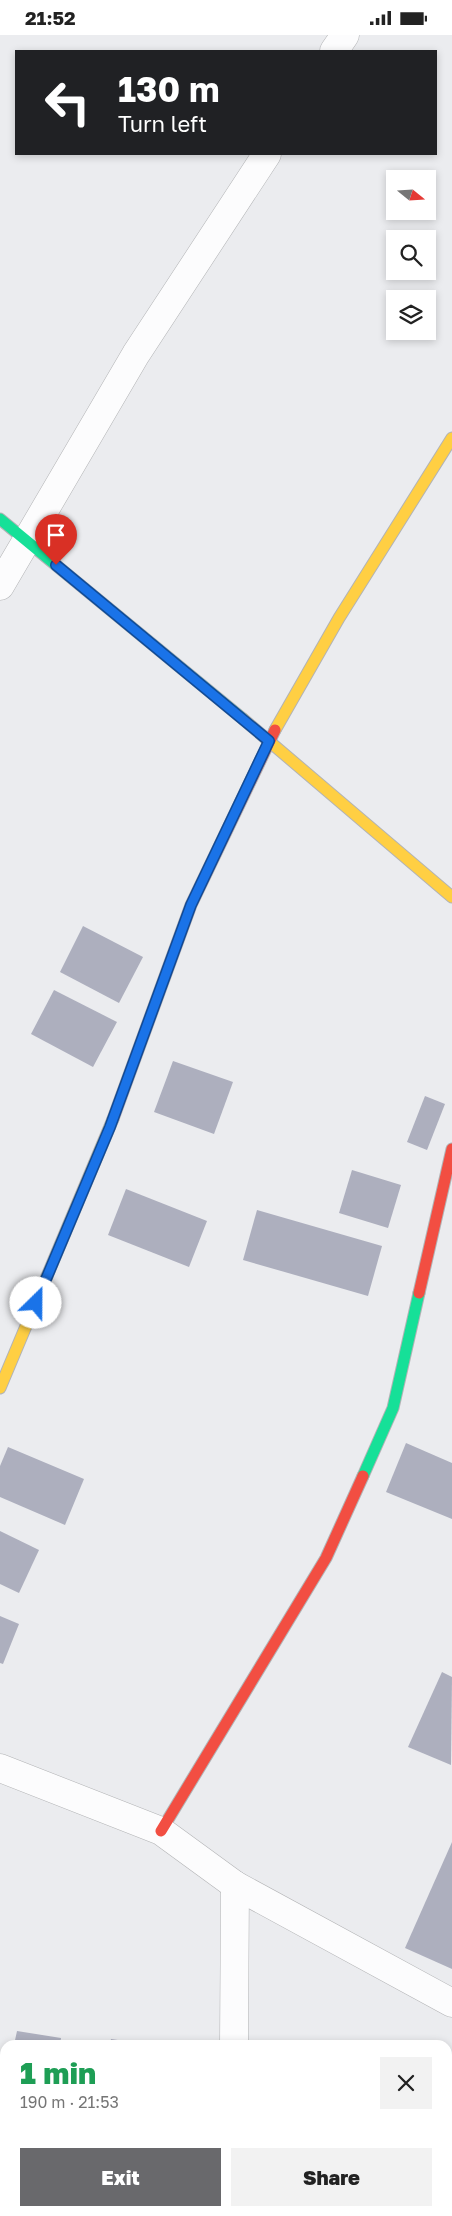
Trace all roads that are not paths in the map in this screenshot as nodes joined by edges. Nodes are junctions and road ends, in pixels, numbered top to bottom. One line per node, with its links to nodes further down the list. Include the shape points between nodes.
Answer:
1 (344, 35): 2 (street)
2 (335, 50)
3 (266, 155): 6 (street, via 136,354)
4 (452, 438): 8 (street, via 339,618)
5 (0, 519): 6 (street)
6 (26, 540): 7 (street); 8 (street)
7 (0, 586)
8 (269, 741): 9 (street); 11 (street, via 191,905 110,1127)
9 (452, 897)
10 (452, 1149): 13 (street, via 393,1408 326,1558)
11 (0, 1388)
12 (0, 1768): 13 (street)
13 (161, 1831): 14 (street)
14 (235, 1885): 15 (street); 16 (street)
15 (452, 2003)
16 (234, 2040)

